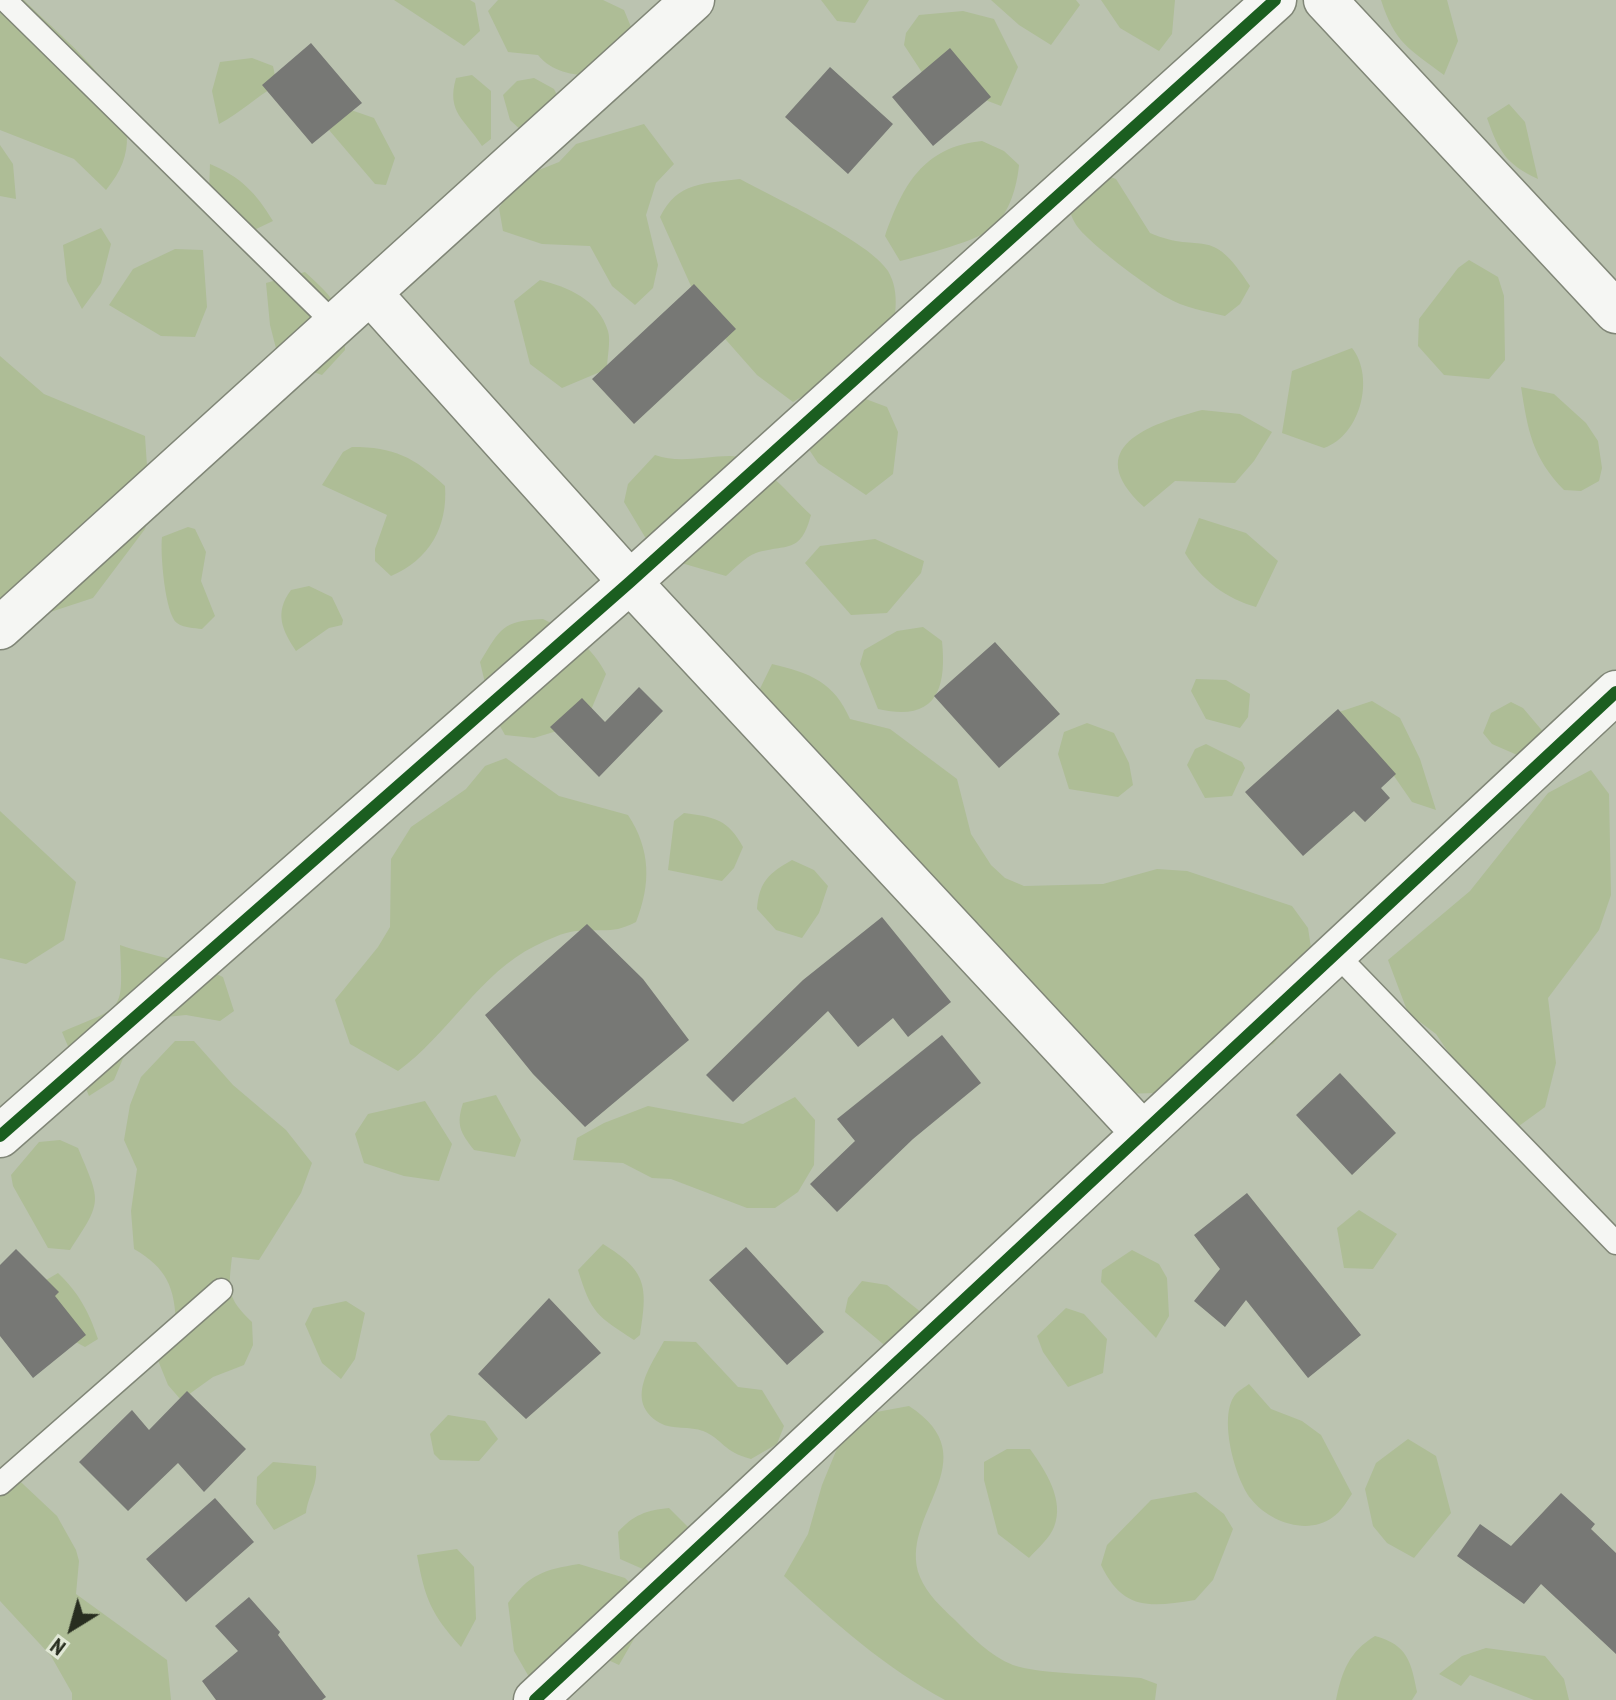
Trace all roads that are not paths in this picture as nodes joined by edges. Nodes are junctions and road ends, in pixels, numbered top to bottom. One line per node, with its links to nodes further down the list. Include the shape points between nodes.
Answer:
1 (5, 0): 7 (lane)
2 (693, 0): 5 (street)
3 (1275, 0): 8 (street)
4 (1325, 0): 6 (street)
5 (371, 294): 7 (street); 8 (street)
6 (1616, 312)
7 (336, 325): 9 (street)
8 (630, 582): 12 (street); 13 (street)
9 (0, 628)
10 (1616, 692): 11 (street)
11 (1336, 954): 12 (street); 14 (lane)
12 (1143, 1133): 17 (street)
13 (0, 1136)
14 (1616, 1243)
15 (221, 1290): 16 (lane)
16 (0, 1484)
17 (535, 1700)

